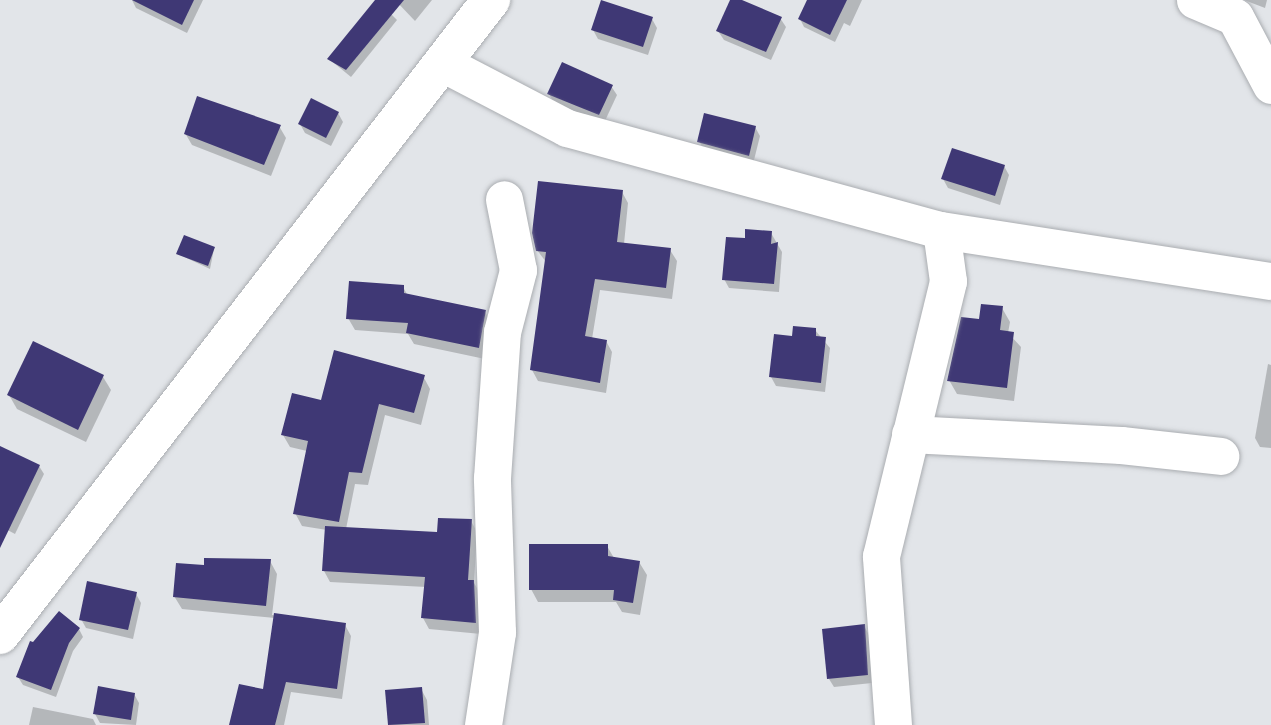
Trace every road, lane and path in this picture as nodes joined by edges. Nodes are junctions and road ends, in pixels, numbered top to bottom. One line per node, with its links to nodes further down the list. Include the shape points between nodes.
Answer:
1 (491, 0): 5 (main road)
2 (1195, 0): 3 (street)
3 (1230, 9): 4 (street); 6 (street)
4 (1271, 23)
5 (442, 64): 8 (street, via 567,128); 12 (main road)
6 (1271, 85)
7 (504, 199): 13 (street, via 518,270 501,345 492,478 497,632)
8 (941, 230): 9 (street); 10 (street, via 948,281)
9 (1271, 281)
10 (910, 434): 11 (street, via 1121,445); 14 (street, via 881,556)
11 (1220, 456)
12 (0, 635)
13 (484, 725)
14 (893, 725)

